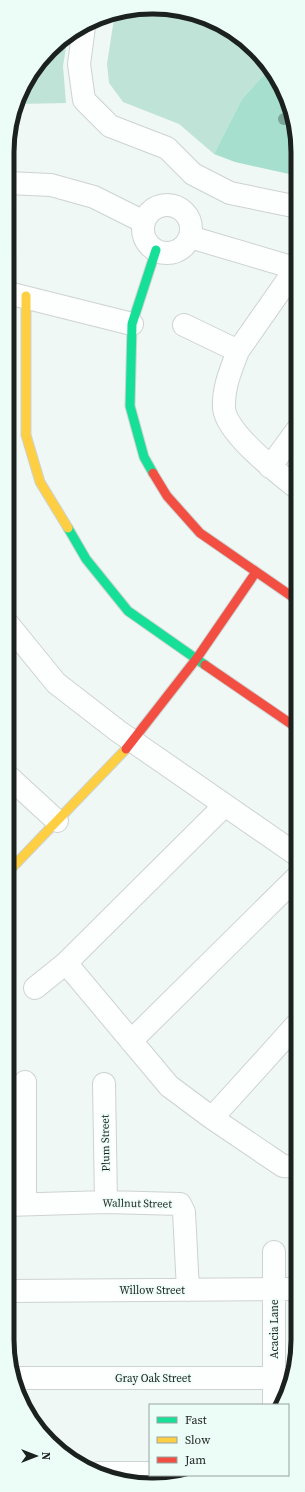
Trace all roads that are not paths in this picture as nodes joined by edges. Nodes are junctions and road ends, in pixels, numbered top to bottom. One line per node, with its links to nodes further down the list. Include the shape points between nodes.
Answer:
1 (83, 33): 3 (street, via 79,64 84,100 110,126 167,148 193,174 230,193)
2 (14, 183): 4 (street, via 51,185 94,197)
3 (291, 206)
4 (144, 222): 5 (street, via 155,209 162,206 178,208 189,221); 6 (street, via 145,238)
5 (190, 237): 6 (street, via 179,250 172,253); 7 (street)
6 (156, 250): 10 (street)
7 (291, 267)
8 (291, 277): 12 (street)
9 (17, 295): 10 (street); 19 (street, via 26,435 40,482 86,559 128,611)
10 (132, 324): 16 (street, via 130,406 144,456 167,496 200,533)
11 (184, 325): 12 (street)
12 (238, 351): 14 (street, via 225,388 224,409 232,428)
13 (291, 439): 14 (street)
14 (270, 467): 15 (street)
15 (291, 483)
16 (256, 572): 17 (street); 19 (street)
17 (291, 596)
18 (14, 631): 21 (street, via 56,683)
19 (197, 658): 20 (street); 21 (street)
20 (291, 724)
21 (133, 741): 23 (street); 24 (street)
22 (14, 782): 24 (street)
23 (225, 805): 25 (street); 28 (street)
24 (57, 821): 26 (street)
25 (291, 851)
26 (14, 867)
27 (291, 883): 31 (street)
28 (66, 963): 29 (street); 31 (street)
29 (35, 988)
30 (291, 1031): 34 (street)
31 (131, 1041): 34 (street, via 169,1086)
32 (25, 1082): 35 (street)
33 (104, 1084): 37 (street, Plum Street)
34 (212, 1118): 36 (street, via 283,1166)
35 (16, 1120): 38 (street)
36 (291, 1167)
37 (106, 1202): 38 (street, Wallnut Street); 42 (street, Wallnut Street, via 180,1204 184,1212)
38 (16, 1205)
39 (274, 1252): 40 (street, Acacia Lane)
40 (275, 1289): 41 (street, Willow Street); 42 (street, Willow Street); 45 (street, Acacia Lane)
41 (291, 1289)
42 (188, 1290): 43 (street, Willow Street)
43 (14, 1291)
44 (20, 1378): 45 (street, Gray Oak Street)
45 (282, 1378): 46 (street, Acacia Lane)
46 (274, 1404)
47 (117, 1473): 48 (street)
48 (149, 1473)

